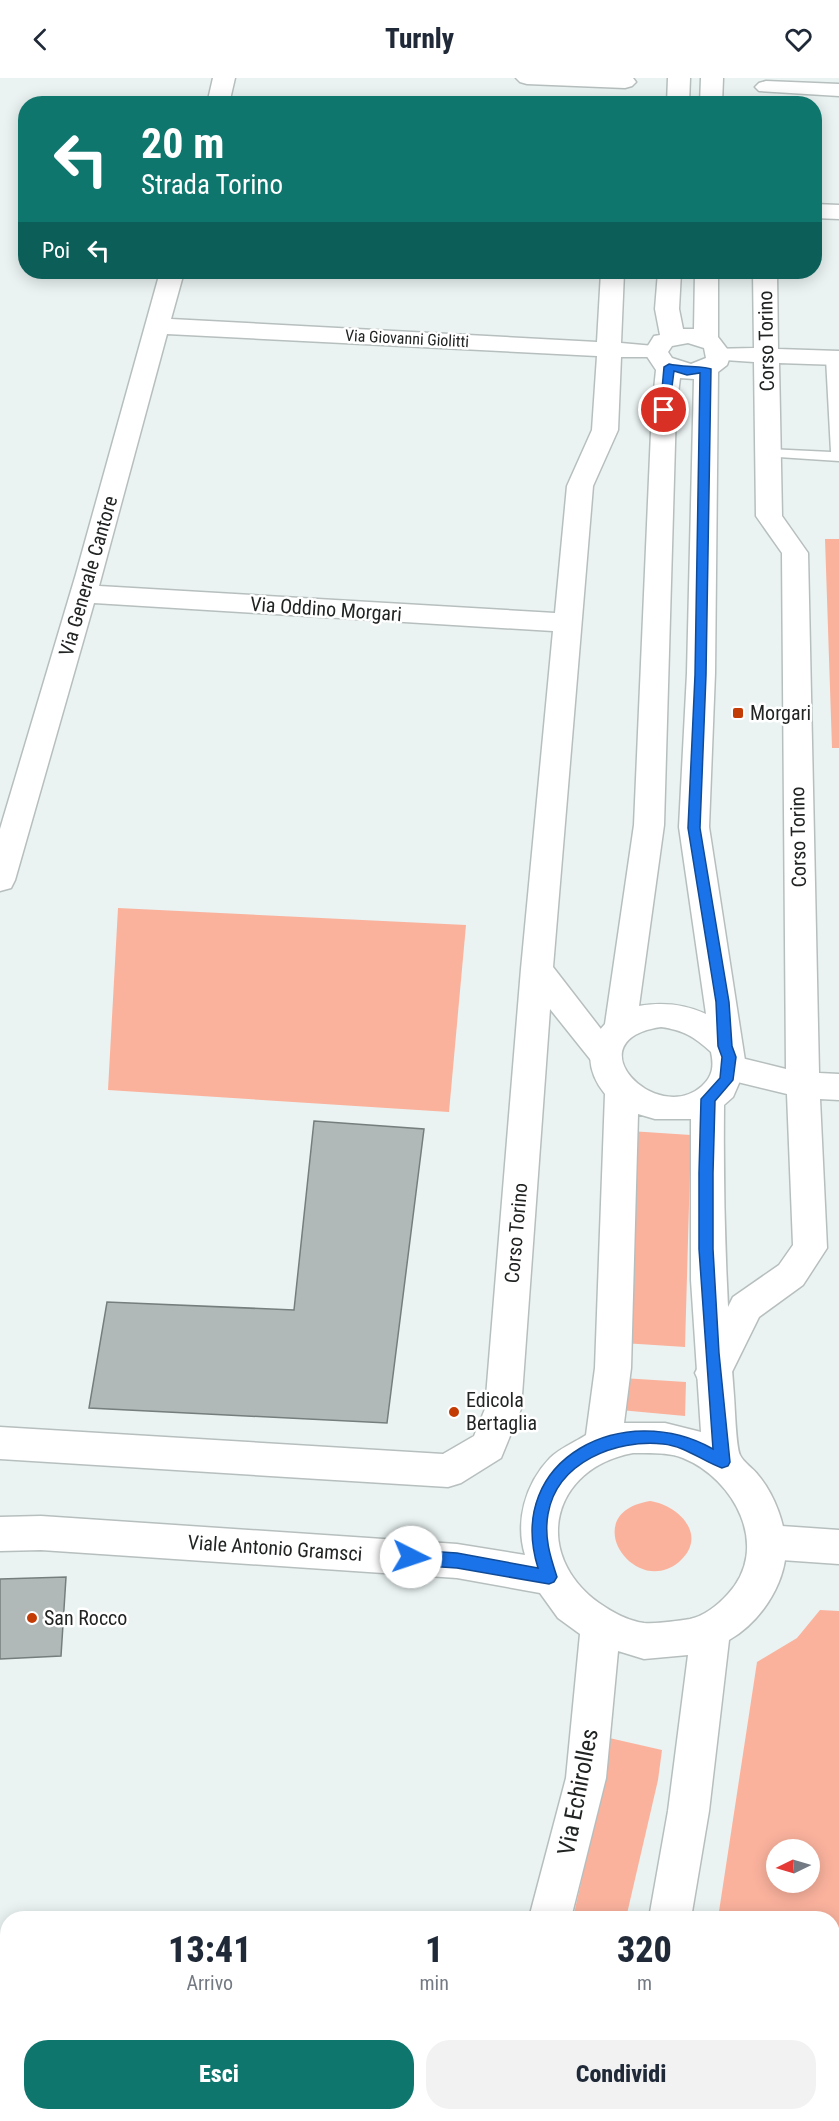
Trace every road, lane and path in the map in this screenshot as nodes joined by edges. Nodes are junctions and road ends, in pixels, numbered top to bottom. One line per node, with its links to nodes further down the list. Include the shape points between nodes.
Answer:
1 (225, 78): 8 (street)
2 (527, 78): 5 (street)
3 (679, 78): 10 (street)
4 (712, 78): 11 (street)
5 (625, 80): 9 (street)
6 (766, 89): 7 (street)
7 (839, 90)
8 (220, 96)
9 (624, 96)
10 (678, 96)
11 (711, 96)
12 (822, 211): 13 (street)
13 (839, 212)
14 (170, 279): 19 (street, Via Generale Cantore)
15 (613, 279): 20 (street, Corso Torino)
16 (669, 279): 21 (street)
17 (707, 279): 22 (street)
18 (765, 279): 23 (street, Corso Torino)
19 (158, 326): 20 (street, Via Giovanni Giolitti); 27 (street, Via Generale Cantore)
20 (608, 347): 21 (street, Via Giovanni Giolitti); 28 (street, Corso Torino, via 605,430 580,486)
21 (666, 352): 22 (street, via 689,335); 22 (street, via 687,372); 31 (street, via 650,825)
22 (710, 354): 23 (street); 32 (street, via 694,828)
23 (766, 356): 24 (street); 25 (street, Corso Torino)
24 (836, 358): 26 (lane)
25 (768, 453): 26 (lane); 33 (street, Corso Torino, via 769,516 795,553)
26 (838, 457)
27 (83, 594): 28 (street, Via Oddino Morgari); 29 (street, Via Generale Cantore)
28 (569, 623): 30 (street, Corso Torino)
29 (0, 877)
30 (537, 969): 31 (street); 38 (street, Corso Torino, via 503,1409 488,1447 448,1472)
31 (613, 1041): 32 (street, via 636,1018 656,1013 677,1014 714,1031); 35 (street, via 612,1080)
32 (727, 1057): 33 (street); 36 (street, via 726,1080)
33 (803, 1085): 34 (street); 37 (street, Corso Torino, via 810,1248 791,1275 746,1307)
34 (839, 1088)
35 (622, 1091): 36 (street, via 637,1101 664,1107 692,1106); 39 (street, via 613,1368)
36 (708, 1099): 37 (street, via 706,1249)
37 (713, 1373): 40 (street)
38 (0, 1443)
39 (603, 1443): 40 (street, via 633,1437 665,1437 695,1446); 44 (street, via 574,1460 552,1483 540,1513 539,1545)
40 (722, 1462): 42 (street, via 754,1497 763,1519)
41 (0, 1534): 44 (street, Viale Antonio Gramsci, via 41,1533 457,1561)
42 (766, 1542): 43 (street); 46 (street, via 764,1569 753,1594 734,1616)
43 (839, 1547)
44 (549, 1577): 45 (street, via 562,1597)
45 (600, 1628): 46 (street, via 636,1640 674,1641); 47 (street, Via Echirolles, via 586,1778)
46 (710, 1631): 48 (street, via 683,1857)
47 (552, 1911)
48 (671, 1911)

